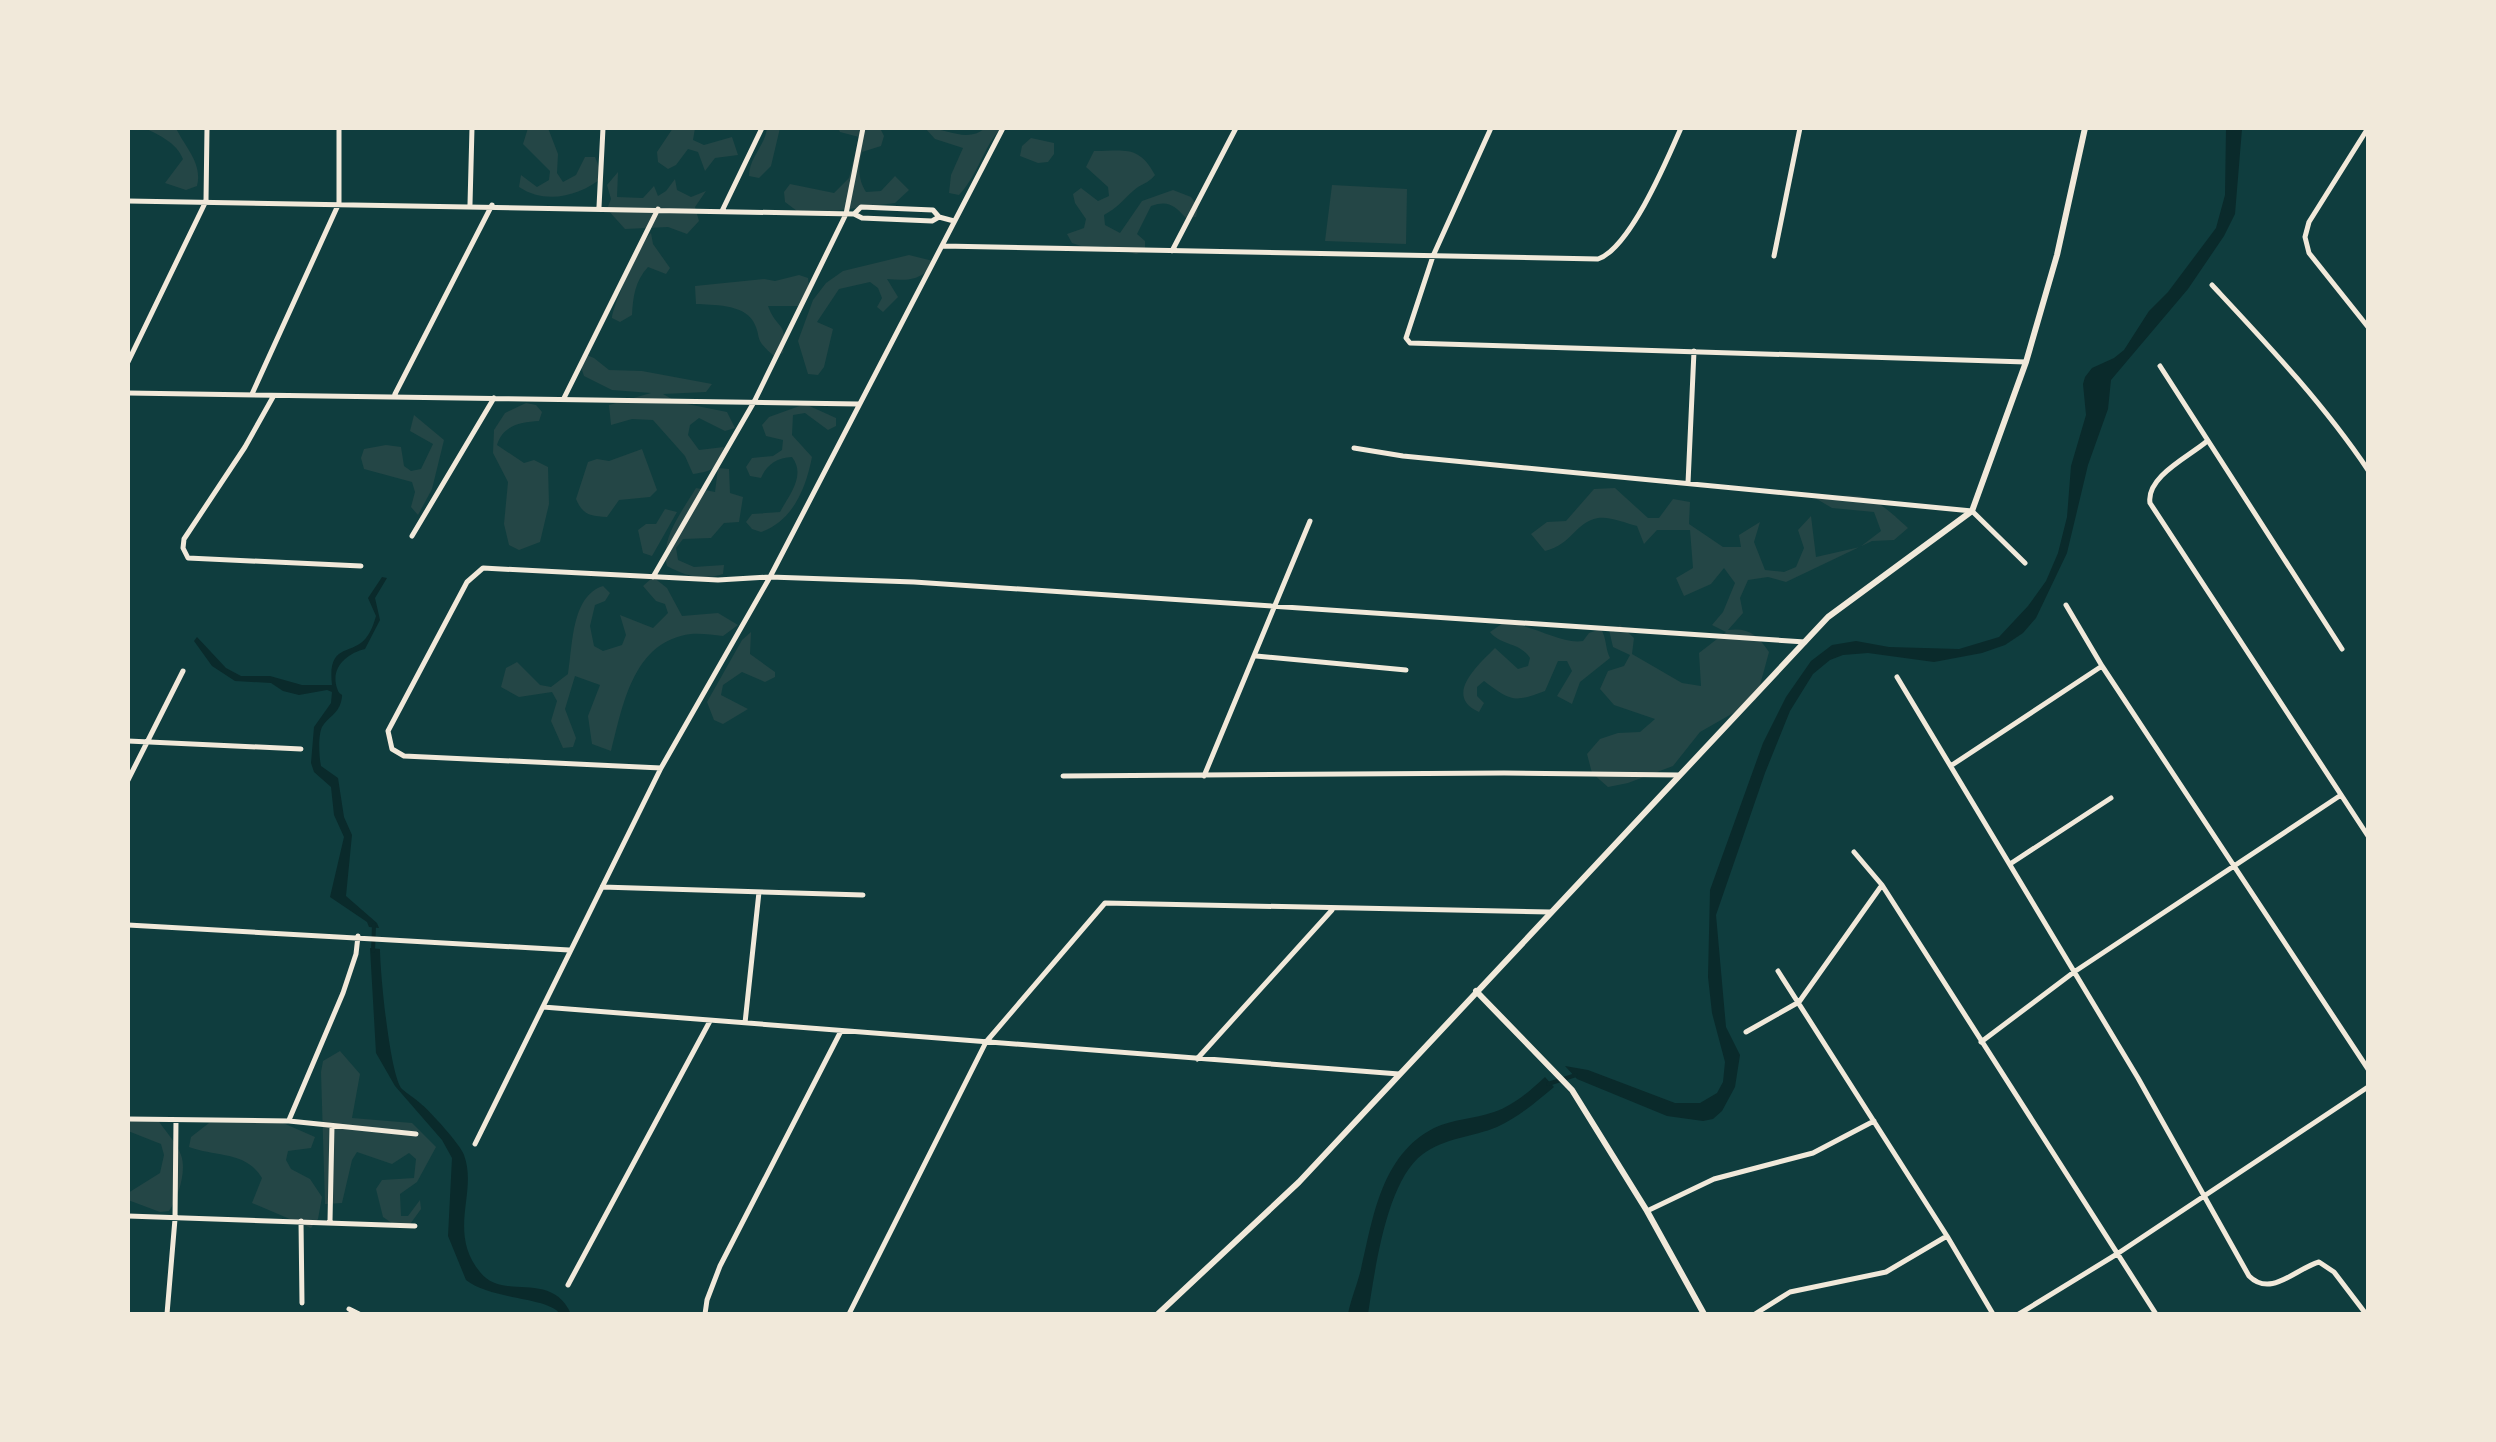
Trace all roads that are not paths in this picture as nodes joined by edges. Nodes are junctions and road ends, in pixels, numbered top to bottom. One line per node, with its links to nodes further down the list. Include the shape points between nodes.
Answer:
1 (207, 128): 15 (street)
2 (339, 128): 16 (street)
3 (472, 128): 17 (street)
4 (603, 128): 19 (street)
5 (762, 128): 21 (street)
6 (863, 128): 22 (street)
7 (1002, 128): 24 (street)
8 (1236, 128): 26 (street)
9 (1491, 128): 27 (street)
10 (1681, 128): 27 (street, via 1610,255)
11 (1800, 128): 28 (street)
12 (2085, 128): 33 (street)
13 (2368, 128): 30 (street, via 2305,237 2309,253)
14 (128, 201): 15 (street)
15 (206, 201): 16 (street); 32 (street)
16 (338, 203): 17 (street); 36 (street)
17 (470, 205): 18 (street)
18 (492, 205): 19 (street); 37 (street)
19 (599, 208): 20 (street)
20 (658, 209): 21 (street); 40 (street)
21 (722, 211): 22 (street)
22 (850, 214): 23 (street); 23 (street, via 861,206 932,210); 41 (street)
23 (938, 217): 24 (street)
24 (955, 222): 25 (street)
25 (942, 246): 26 (street); 42 (street)
26 (1172, 252): 27 (street)
27 (1433, 256): 31 (street, via 1410,342)
28 (1774, 256)
29 (2212, 285): 45 (street)
30 (2368, 328)
31 (1694, 351): 33 (street); 46 (street)
32 (128, 362)
33 (2026, 362): 47 (street)
34 (2160, 366): 43 (street)
35 (128, 393): 36 (street)
36 (252, 394): 38 (street)
37 (394, 395): 38 (street); 39 (street)
38 (274, 396): 51 (street, via 184,539 188,558)
39 (494, 398): 40 (street); 49 (street)
40 (563, 400): 41 (street)
41 (754, 402): 42 (street); 52 (street)
42 (858, 404): 53 (street)
43 (2206, 442): 57 (street); 72 (street, via 2156,482 2150,504)
44 (1354, 448): 46 (street)
45 (2368, 470)
46 (1688, 483): 47 (street)
47 (1972, 511): 50 (street); 56 (street)
48 (1310, 521): 54 (street)
49 (412, 536)
50 (2025, 563)
51 (361, 566)
52 (652, 577): 53 (street); 67 (street, via 478,570 388,731 392,749 404,756)
53 (770, 578): 54 (street); 67 (street)
54 (1274, 604): 56 (street); 58 (street)
55 (2066, 605): 59 (street)
56 (1805, 642): 68 (street)
57 (2342, 648)
58 (1256, 656): 60 (street); 70 (street)
59 (2102, 666): 66 (street); 77 (street)
60 (1406, 670)
61 (183, 671): 64 (street)
62 (1897, 677): 66 (street)
63 (128, 741): 64 (street)
64 (146, 742): 65 (street); 71 (street)
65 (301, 749)
66 (1952, 765): 76 (street)
67 (661, 768): 79 (street)
68 (1678, 775): 70 (street); 83 (street)
69 (1063, 776): 70 (street)
70 (1204, 776)
71 (128, 780)
72 (2342, 794): 74 (street); 77 (street)
73 (2111, 798): 76 (street)
74 (2368, 836)
75 (1854, 852): 78 (street)
76 (2010, 864): 88 (street)
77 (2235, 866): 88 (street); 99 (street)
78 (1882, 884): 90 (street); 97 (street)
79 (600, 887): 80 (street); 86 (street)
80 (759, 892): 81 (street); 93 (street)
81 (864, 895)
82 (1332, 910): 83 (street); 96 (street, via 1105,903); 98 (street)
83 (1550, 912): 89 (street)
84 (128, 926): 85 (street)
85 (360, 937): 86 (street); 104 (street)
86 (569, 950): 91 (street)
87 (1778, 971): 90 (street)
88 (2074, 972): 97 (street); 109 (street)
89 (1476, 990): 100 (street); 110 (street, via 1572,1090)
90 (1799, 1002): 95 (street); 105 (street)
91 (543, 1007): 92 (street); 108 (street)
92 (710, 1022): 93 (street); 118 (street)
93 (745, 1024): 94 (street)
94 (840, 1031): 96 (street); 123 (street, via 729,1248)
95 (1746, 1032)
96 (986, 1042): 98 (street); 124 (street)
97 (1980, 1042): 117 (street)
98 (1197, 1059): 100 (street)
99 (2368, 1069)
100 (1398, 1074): 125 (street, via 1300,1182)
101 (2368, 1087): 109 (street)
102 (128, 1120): 103 (street)
103 (176, 1120): 104 (street); 112 (street)
104 (289, 1121): 106 (street)
105 (1874, 1121): 110 (street, via 1813,1154 1711,1180); 116 (street)
106 (332, 1126): 107 (street); 114 (street)
107 (416, 1134)
108 (474, 1144)
109 (2205, 1196): 117 (street); 131 (street, via 2255,1282 2270,1286 2319,1262)
110 (1648, 1211): 126 (street)
111 (128, 1216): 112 (street)
112 (174, 1218): 113 (street); 121 (street)
113 (301, 1221): 114 (street); 119 (street)
114 (330, 1221): 115 (street)
115 (415, 1226)
116 (1947, 1236): 127 (street, via 1886,1272 1801,1288); 128 (street)
117 (2117, 1254): 129 (street); 130 (street)
118 (568, 1286)
119 (302, 1304)
120 (349, 1310): 122 (street)
121 (168, 1314)
122 (358, 1314)
123 (705, 1314)
124 (849, 1314)
125 (1158, 1314)
126 (1704, 1314)
127 (1755, 1314)
128 (1992, 1314)
129 (2020, 1314)
130 (2156, 1314)
131 (2366, 1314)

